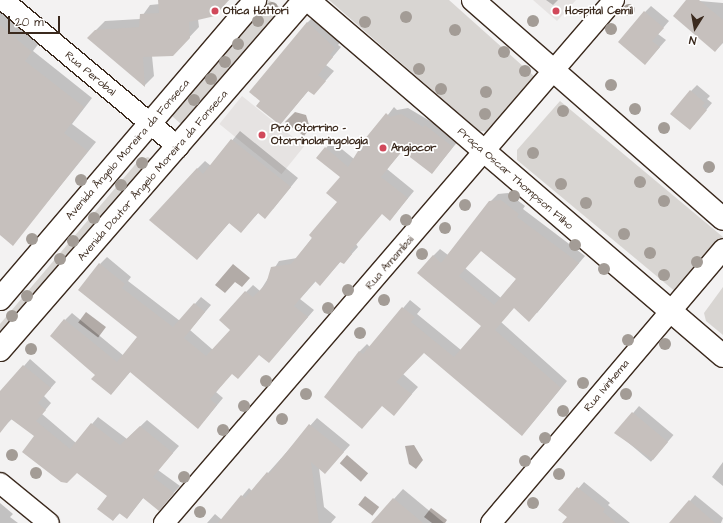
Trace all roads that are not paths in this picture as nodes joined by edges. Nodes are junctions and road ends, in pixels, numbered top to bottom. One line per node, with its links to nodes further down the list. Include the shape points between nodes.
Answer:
1 (3, 0): 8 (street, Rua Perobal)
2 (255, 0): 8 (street, Avenida Ângelo Moreira da Fonseca)
3 (304, 0): 9 (street, Avenida Doutor Ângelo Moreira da Fonseca)
4 (308, 0): 10 (street, Praça Oscar Thompson Filho)
5 (473, 0): 7 (street)
6 (614, 0): 7 (street, Rua Amambaí)
7 (553, 71): 10 (street, Rua Amambaí); 11 (street)
8 (150, 124): 9 (street, Rua Perobal); 13 (street, Avenida Ângelo Moreira da Fonseca)
9 (178, 147): 15 (street, Avenida Doutor Ângelo Moreira da Fonseca)
10 (486, 154): 14 (street, Praça Oscar Thompson Filho); 19 (street, Rua Amambaí)
11 (723, 219)
12 (723, 249): 14 (street, Rua Ivinhema)
13 (0, 299)
14 (670, 312): 16 (street, Praça Oscar Thompson Filho); 20 (street, Rua Ivinhema)
15 (0, 350)
16 (723, 356)
17 (0, 483): 18 (street)
18 (48, 523)
19 (164, 523)
20 (491, 523)

